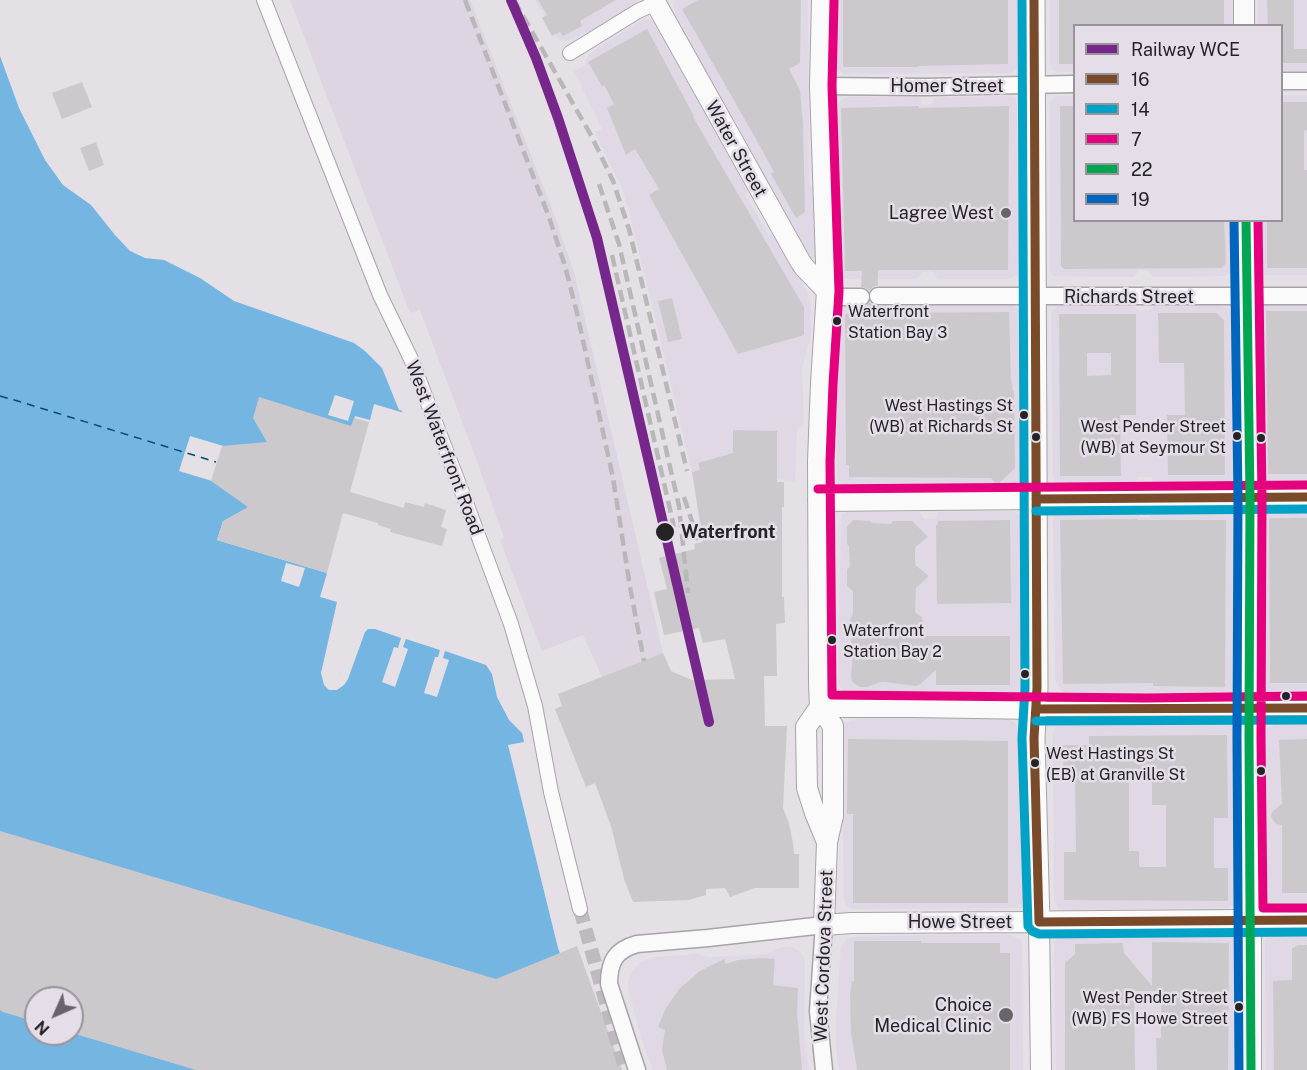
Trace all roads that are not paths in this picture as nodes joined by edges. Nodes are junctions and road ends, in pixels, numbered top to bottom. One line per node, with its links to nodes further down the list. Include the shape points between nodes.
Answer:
1 (264, 0): 29 (street, West Waterfront Road, via 380,295 411,359 511,624 536,706 548,776)
2 (822, 0): 12 (main road, West Cordova Street)
3 (1034, 0): 11 (main road)
4 (1244, 0): 6 (main road)
5 (657, 1): 7 (street); 14 (main road, Water Street, via 800,261)
6 (1244, 24)
7 (570, 53)
8 (1283, 81): 9 (street)
9 (1307, 81)
10 (1073, 84): 11 (street, Homer Street)
11 (1034, 85): 12 (street, Homer Street); 18 (main road)
12 (820, 86): 14 (main road, West Cordova Street)
13 (1246, 222): 19 (main road)
14 (827, 291): 17 (street, via 842,297); 23 (main road, West Cordova Street)
15 (878, 296): 18 (street, Richards Street)
16 (1307, 296): 19 (street, Richards Street)
17 (861, 297)
18 (1035, 297): 19 (street, Richards Street); 22 (main road)
19 (1246, 297): 20 (main road)
20 (1250, 497): 21 (main road); 22 (main road); 25 (main road)
21 (1307, 497)
22 (1036, 499): 23 (main road); 27 (main road)
23 (819, 501): 24 (main road, West Cordova Street)
24 (820, 707): 27 (main road); 28 (main road, West Cordova Street, via 833,726 833,816); 28 (main road, West Cordova Street, via 806,727 807,788)
25 (1249, 708): 26 (street); 27 (street); 30 (main road)
26 (1307, 708)
27 (1036, 710): 32 (main road)
28 (827, 842): 33 (main road, West Cordova Street)
29 (580, 909)
30 (1251, 920): 31 (main road, Howe Street); 32 (main road, Howe Street); 37 (main road)
31 (1307, 920)
32 (1039, 921): 33 (main road, Howe Street); 36 (main road)
33 (824, 925): 34 (street, Howe Street, via 626,947 612,961 609,984); 35 (street, West Cordova Street, via 818,1011)
34 (637, 1070)
35 (824, 1070)
36 (1041, 1070)
37 (1251, 1070)

